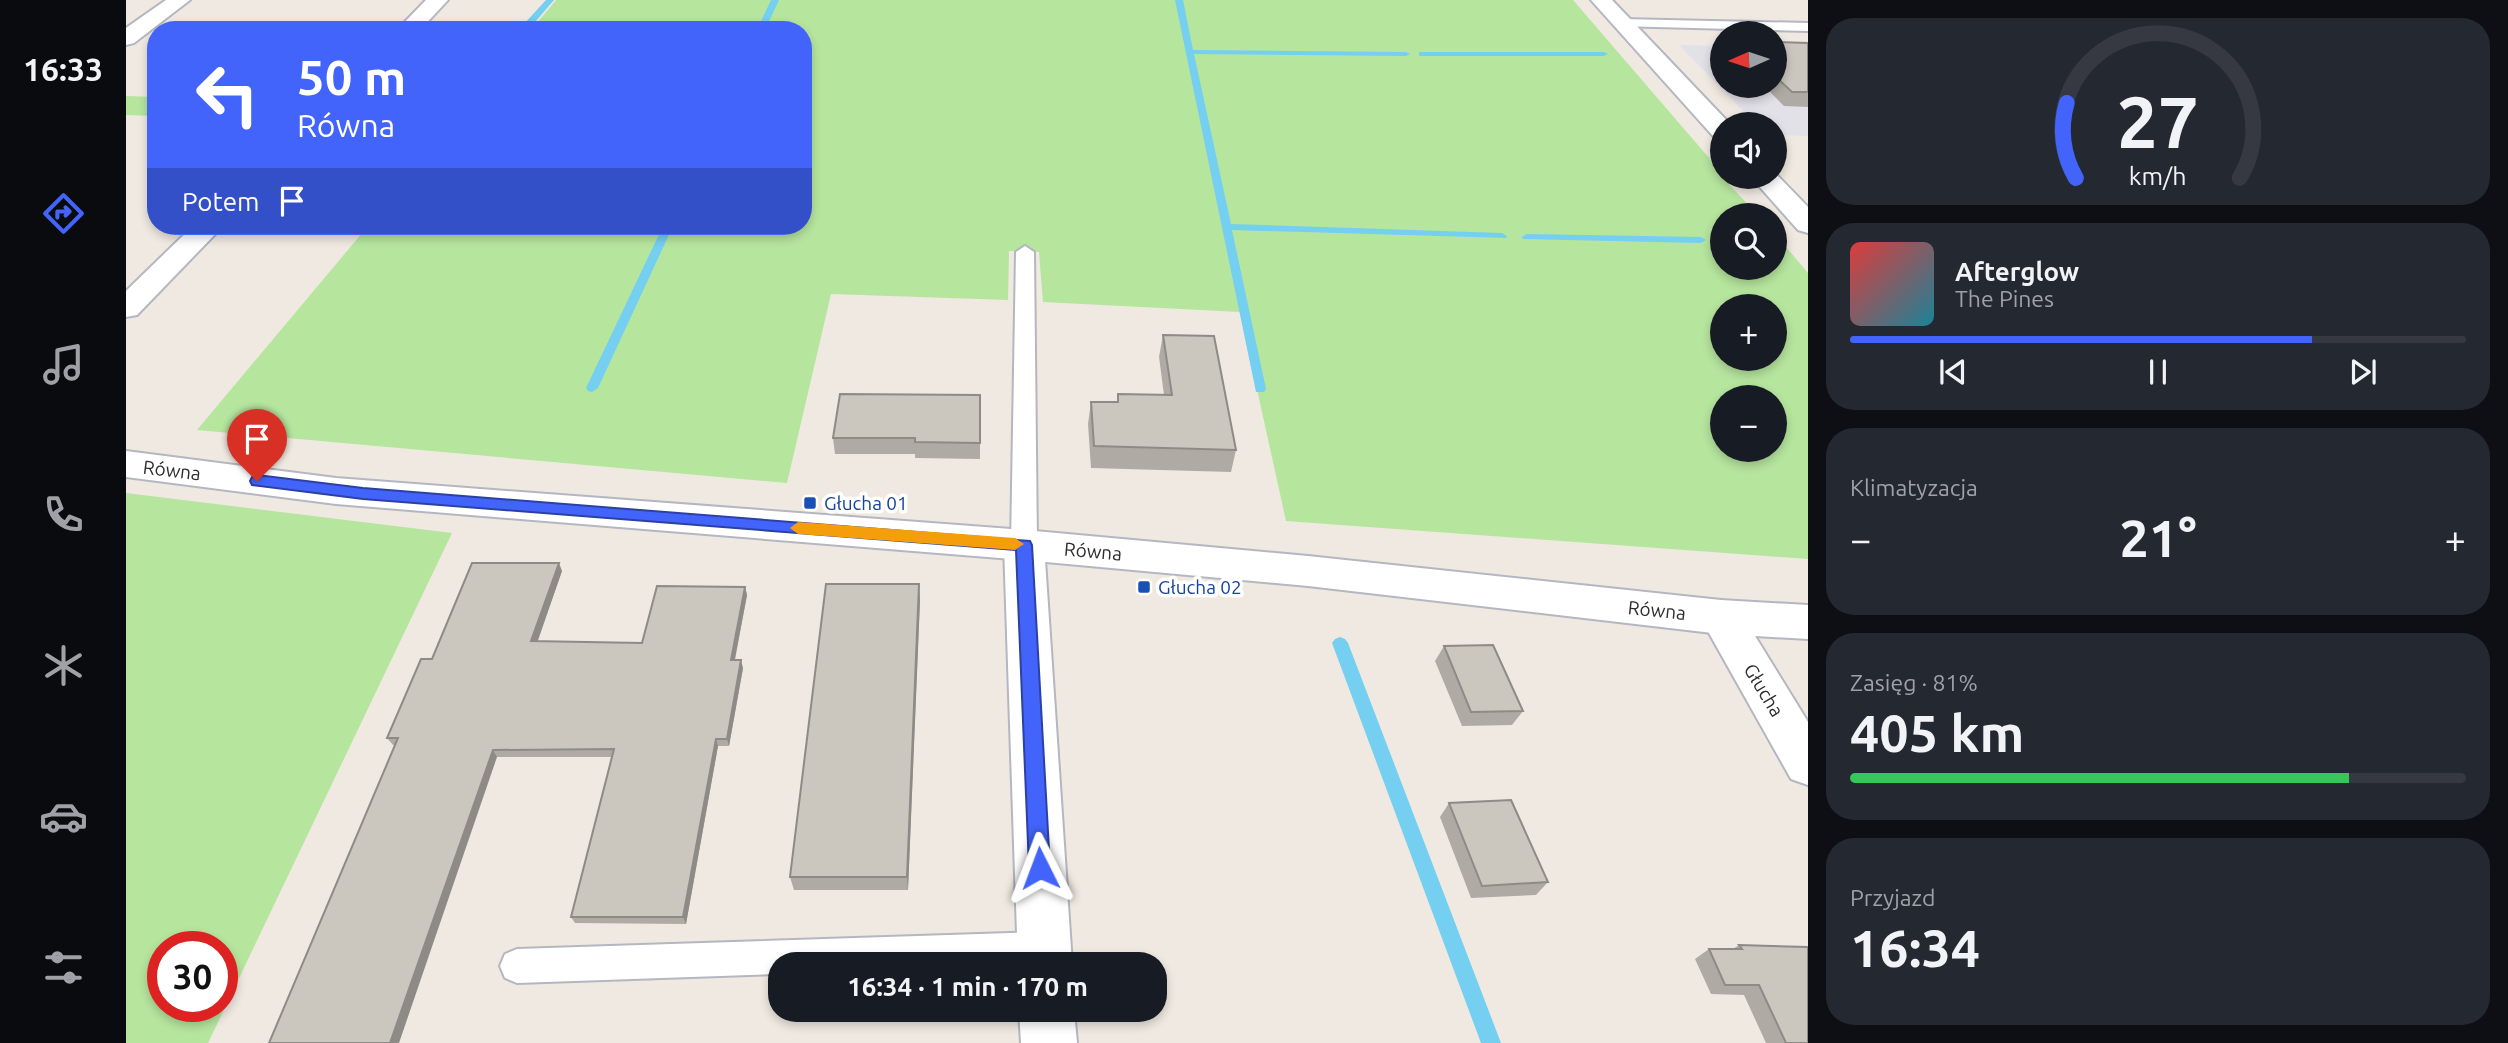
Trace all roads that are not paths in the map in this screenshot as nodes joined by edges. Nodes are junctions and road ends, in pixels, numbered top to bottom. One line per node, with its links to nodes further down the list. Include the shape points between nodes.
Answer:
1 (180, 0): 4 (street)
2 (438, 0): 5 (street)
3 (1601, 0): 8 (street)
4 (150, 21)
5 (417, 21)
6 (147, 23): 9 (street)
7 (1808, 27): 8 (lane)
8 (1628, 30): 10 (lane); 13 (street)
9 (126, 38)
10 (1710, 38)
11 (1787, 40): 12 (lane)
12 (1808, 41)
13 (1710, 118)
14 (1775, 189): 15 (street)
15 (1808, 224)
16 (200, 235): 18 (street)
17 (1025, 252): 20 (lane)
18 (126, 308)
19 (126, 464): 20 (street, Równa, via 336,491)
20 (1024, 545): 21 (street, Równa); 24 (street)
21 (1721, 617): 22 (street, Równa); 23 (street, Głucha)
22 (1808, 622)
23 (1808, 764)
24 (1044, 952)
25 (768, 962): 26 (lane)
26 (517, 966)
27 (1048, 1022): 28 (street)
28 (1049, 1043)

